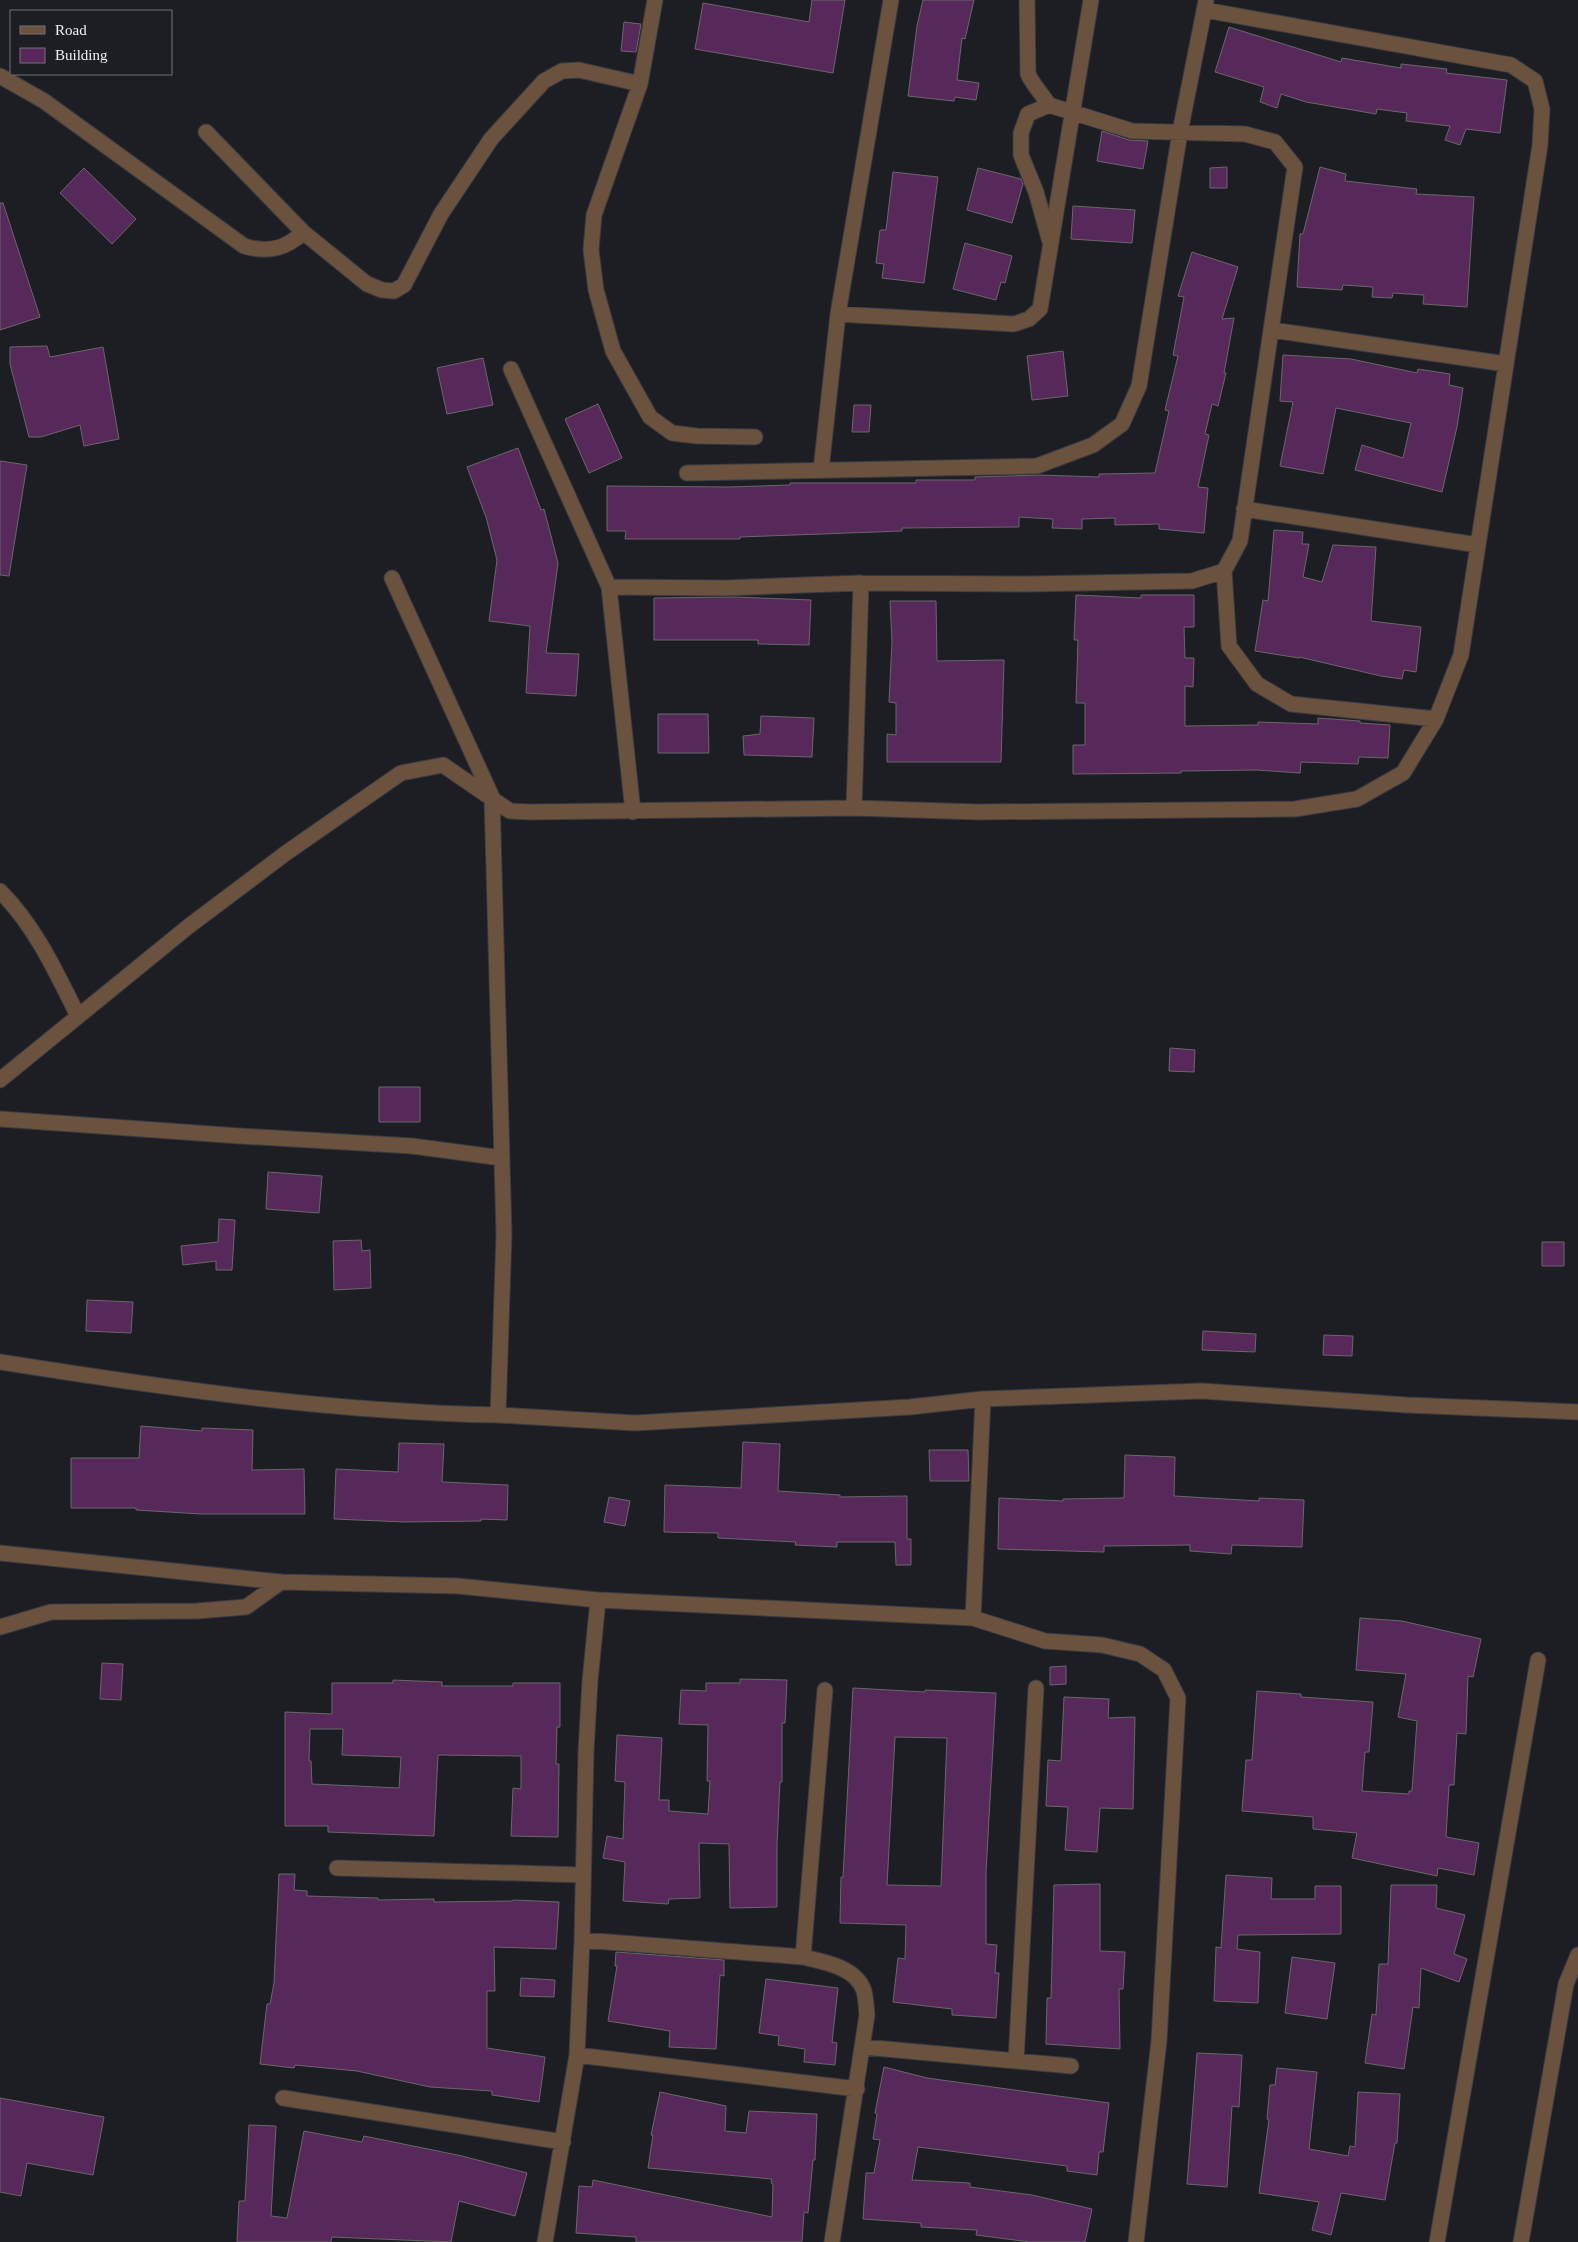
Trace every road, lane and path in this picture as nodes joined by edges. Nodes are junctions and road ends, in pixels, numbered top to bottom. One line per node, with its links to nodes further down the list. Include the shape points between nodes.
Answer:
1 (655, 0): 7 (street)
2 (891, 0): 14 (street)
3 (1027, 0): 8 (street, via 1028,74)
4 (1091, 0): 9 (street)
5 (1206, 5): 11 (street); 16 (street, via 1511,65 1536,81 1542,109 1540,146)
6 (0, 76): 12 (street, via 44,101 244,246 272,250 289,244)
7 (640, 84): 12 (street, via 579,70 562,71 544,80 491,139 441,214 404,285 394,291 367,284); 18 (street, via 594,215 591,250 596,290 613,351 650,417 672,433)
8 (1049, 105): 9 (street); 13 (street, via 1028,114 1021,134 1020,155 1036,192)
9 (1072, 111): 11 (street, via 1132,130); 13 (street)
10 (206, 132): 12 (street)
11 (1180, 132): 15 (street, via 1246,134 1275,142 1295,167); 19 (street, via 1139,386 1122,424 1093,445 1037,466)
12 (303, 232)
13 (1050, 242): 14 (street, via 1040,308 1030,319 1014,324)
14 (838, 314): 19 (street)
15 (1272, 330): 16 (street); 21 (street)
16 (1506, 364): 22 (street)
17 (511, 369): 26 (street)
18 (755, 436)
19 (821, 470): 20 (street)
20 (687, 473)
21 (1244, 509): 22 (street); 23 (street, via 1240,541)
22 (1478, 545): 27 (street, via 1461,656)
23 (1224, 571): 25 (street, via 1192,581); 27 (street, via 1229,646 1257,684 1290,704)
24 (392, 578): 28 (street)
25 (861, 583): 26 (street, via 724,588); 29 (street)
26 (608, 587): 30 (street)
27 (1436, 719): 29 (street, via 1403,773 1357,799 1295,809 978,812)
28 (492, 797): 30 (street, via 510,811); 32 (street, via 443,765 401,773 189,926); 35 (street)
29 (854, 808): 30 (street)
30 (633, 812)
31 (0, 891): 32 (street, via 14,905 46,952)
32 (78, 1016): 33 (street)
33 (0, 1080)
34 (0, 1119): 35 (street, via 412,1146)
35 (502, 1158): 39 (street, via 504,1234)
36 (0, 1362): 39 (street, via 98,1379 227,1395 351,1407)
37 (983, 1399): 38 (street, via 1202,1391 1407,1405); 39 (street, via 910,1408 635,1423); 43 (street)
38 (1578, 1412)
39 (498, 1415)
40 (0, 1553): 41 (street)
41 (281, 1582): 42 (street, via 458,1586); 44 (street, via 246,1607 197,1611 51,1612)
42 (598, 1600): 43 (street); 49 (street, via 590,1681)
43 (973, 1618): 62 (street, via 1045,1641 1102,1646 1140,1654 1164,1670 1178,1698 1159,2041)
44 (0, 1627)
45 (1538, 1660): 63 (street)
46 (1036, 1688): 55 (street)
47 (825, 1690): 52 (street)
48 (337, 1868): 49 (street)
49 (584, 1875): 50 (street)
50 (582, 1940): 52 (street); 54 (street)
51 (1578, 1955): 64 (street, via 1566,1984)
52 (803, 1957): 53 (street, via 828,1962 850,1972 863,1989 868,2014)
53 (864, 2047): 55 (street); 57 (street)
54 (577, 2055): 57 (street); 59 (street)
55 (1016, 2062): 56 (street)
56 (1071, 2066)
57 (857, 2089): 61 (street)
58 (283, 2098): 59 (street)
59 (563, 2142): 60 (street)
60 (545, 2242)
61 (832, 2242)
62 (1136, 2242)
63 (1437, 2242)
64 (1521, 2242)

